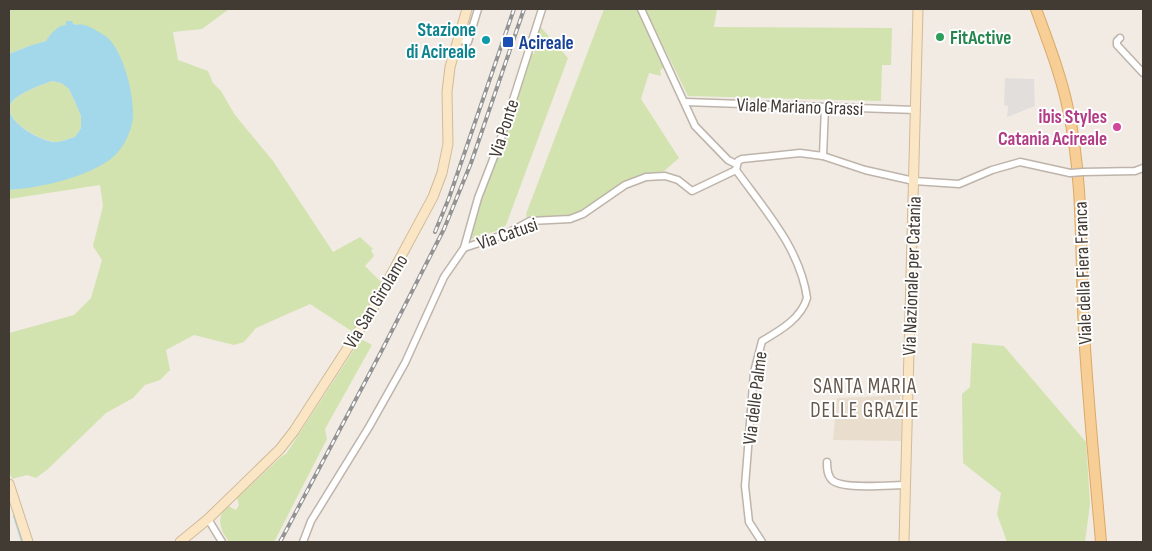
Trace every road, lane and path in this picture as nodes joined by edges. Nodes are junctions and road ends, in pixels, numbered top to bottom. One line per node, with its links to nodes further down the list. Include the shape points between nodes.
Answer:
1 (467, 9): 8 (street, Via San Girolamo)
2 (478, 9): 8 (street, via 468,42)
3 (542, 9): 17 (street, Via Ponte)
4 (641, 9): 10 (street)
5 (918, 9): 12 (street, Via Nazionale per Catania)
6 (1036, 9): 28 (main road, Viale della Fiera Franca, via 1061,81 1074,143)
7 (1120, 38): 9 (street, via 1117,45)
8 (458, 39): 21 (street, Via San Girolamo, via 448,79 446,160 433,197 406,250 371,312 294,431 280,449)
9 (1143, 73)
10 (684, 102): 11 (street, Viale Mariano Grassi); 14 (street, via 696,126)
11 (824, 107): 12 (street, Viale Mariano Grassi); 13 (street)
12 (916, 110): 16 (street, Via Nazionale per Catania)
13 (823, 156): 14 (street, Via Catusi, via 800,153 742,159); 16 (street, Via Catusi)
14 (736, 167): 17 (street, Via Catusi, via 692,191 678,180 665,176 646,177 625,185 583,214 570,219 530,221 506,234); 26 (street, Via delle Palme, via 787,242 799,267 806,298 792,320 762,342 754,372 745,486 748,522)
15 (1143, 168): 16 (street, Via Catusi, bridge, via 1070,173 1020,162 959,184)
16 (914, 181): 20 (street, Via Nazionale per Catania)
17 (464, 248): 25 (street, Via Catusi, via 444,278 405,363 369,427 311,520)
18 (827, 462): 20 (street, via 829,476 837,483)
19 (9, 484): 22 (street)
20 (906, 485): 27 (street, Via Nazionale per Catania)
21 (208, 519): 23 (street, Via San Girolamo); 24 (street)
22 (28, 542)
23 (180, 542)
24 (222, 542)
25 (304, 542)
26 (762, 542)
27 (904, 542)
28 (1101, 542)

